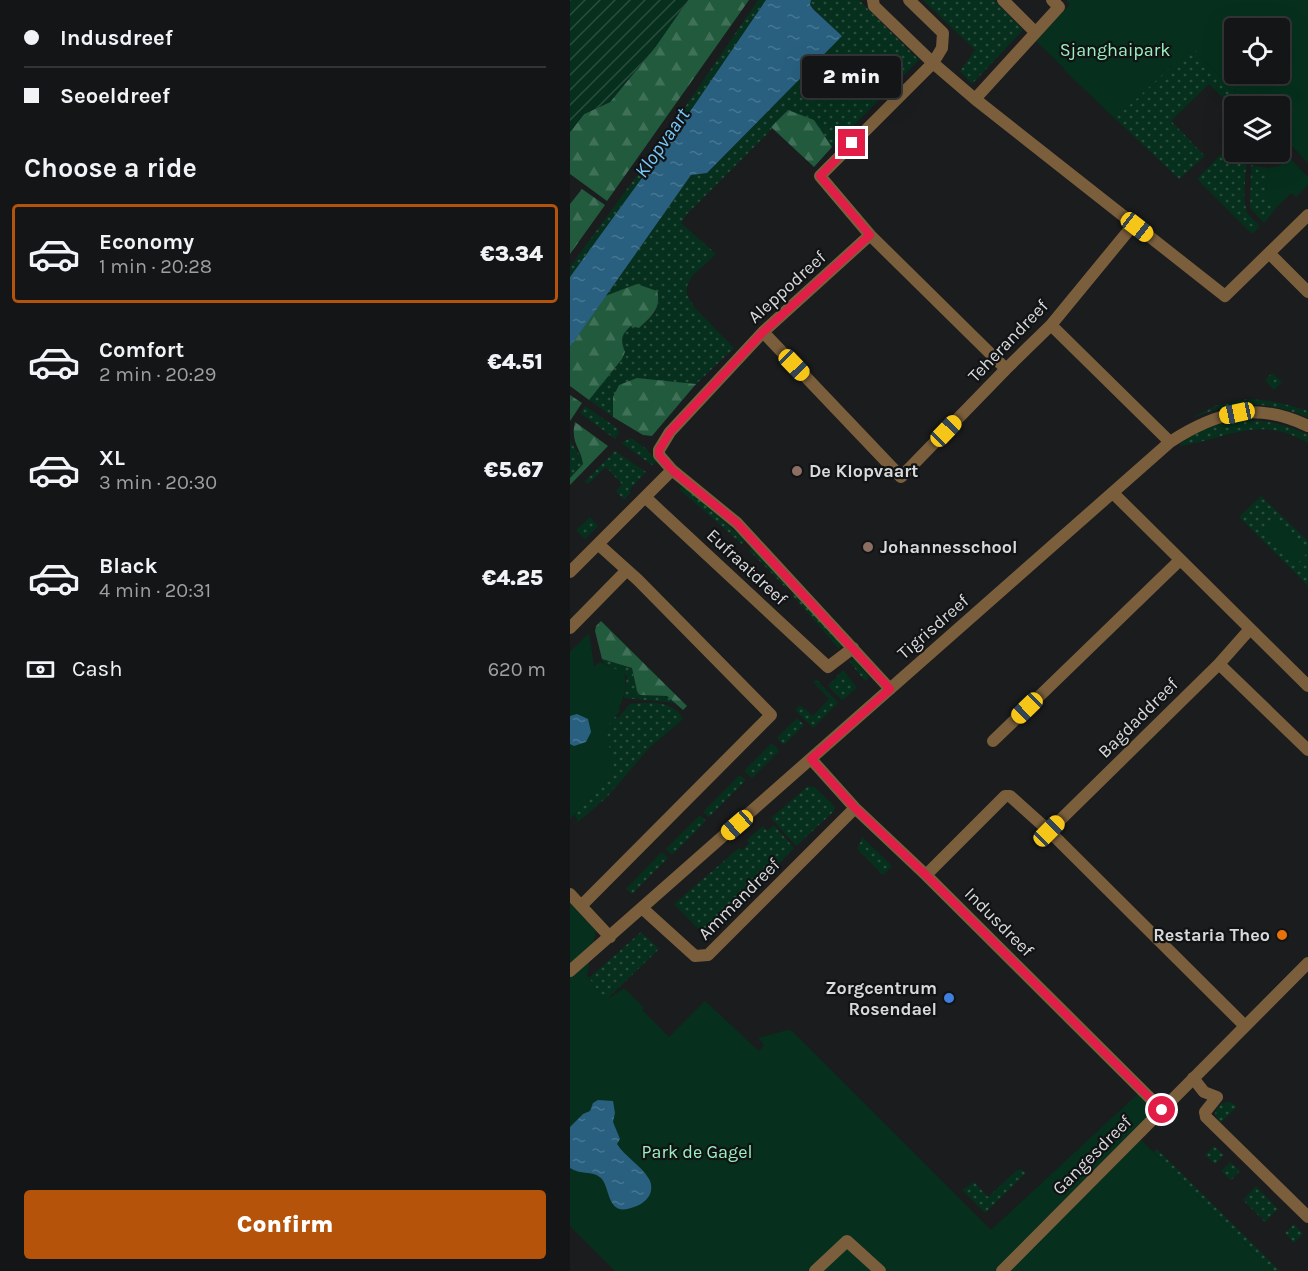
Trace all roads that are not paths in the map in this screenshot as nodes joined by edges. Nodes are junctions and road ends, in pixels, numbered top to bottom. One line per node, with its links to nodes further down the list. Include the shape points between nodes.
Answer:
1 (873, 0): 6 (street, via 874,6)
2 (909, 0): 6 (street, via 943,33 942,48)
3 (1003, 0): 5 (street)
4 (1052, 0): 5 (street, via 1059,7)
5 (1035, 32): 7 (street)
6 (933, 63): 7 (street); 10 (street, via 820,176)
7 (975, 99): 9 (street)
8 (1308, 215): 11 (street)
9 (1134, 225): 11 (street, via 1225,296); 13 (street, Teherandreef)
10 (870, 235): 14 (street, Aleppodreef); 15 (street)
11 (1270, 254): 12 (street)
12 (1308, 292)
13 (1051, 325): 15 (street, Teherandreef); 17 (street)
14 (763, 332): 15 (street, Teherandreef, via 901,477); 18 (street, Aleppodreef, via 670,432)
15 (1005, 369)
16 (1308, 426): 17 (street, Tigrisdreef, via 1267,413 1237,413 1195,426)
17 (1170, 442): 20 (street, Tigrisdreef)
18 (659, 450): 19 (street, Eufraatdreef)
19 (672, 470): 21 (street); 28 (street, Eufraatdreef, via 737,523)
20 (1113, 494): 23 (street); 31 (street, Tigrisdreef)
21 (645, 497): 22 (street); 28 (street, Eufraatdreef, via 828,667)
22 (598, 543): 24 (street); 25 (street)
23 (1180, 560): 27 (street); 32 (street)
24 (627, 570): 26 (street); 39 (street, via 771,715)
25 (570, 573)
26 (570, 628)
27 (1250, 629): 29 (street, Bagdaddreef); 30 (street)
28 (853, 648): 31 (street, Eufraatdreef)
29 (1218, 664): 33 (street); 36 (street, Bagdaddreef)
30 (1308, 686)
31 (890, 689): 34 (street, Tigrisdreef)
32 (993, 741)
33 (1308, 750)
34 (811, 759): 35 (street, Indusdreef); 40 (street, Tigrisdreef)
35 (855, 808): 37 (street, Indusdreef); 40 (street, Ammandreef, via 708,955 695,956)
36 (1049, 831): 37 (street, via 1010,796 1005,796); 44 (street)
37 (926, 875): 46 (street, Indusdreef)
38 (570, 894): 39 (street)
39 (581, 906): 41 (street)
40 (642, 908): 41 (street, Tigrisdreef)
41 (610, 937): 43 (street, Tigrisdreef)
42 (1308, 963): 44 (street, Gangesdreef)
43 (570, 971)
44 (1245, 1026): 45 (street, Gangesdreef)
45 (1193, 1078): 46 (street, Gangesdreef); 47 (street, via 1204,1092 1217,1096 1205,1112 1206,1117)
46 (1162, 1110): 50 (street, Gangesdreef)
47 (1308, 1217)
48 (815, 1271): 49 (street, via 847,1240)
49 (880, 1271)
50 (1002, 1271)

